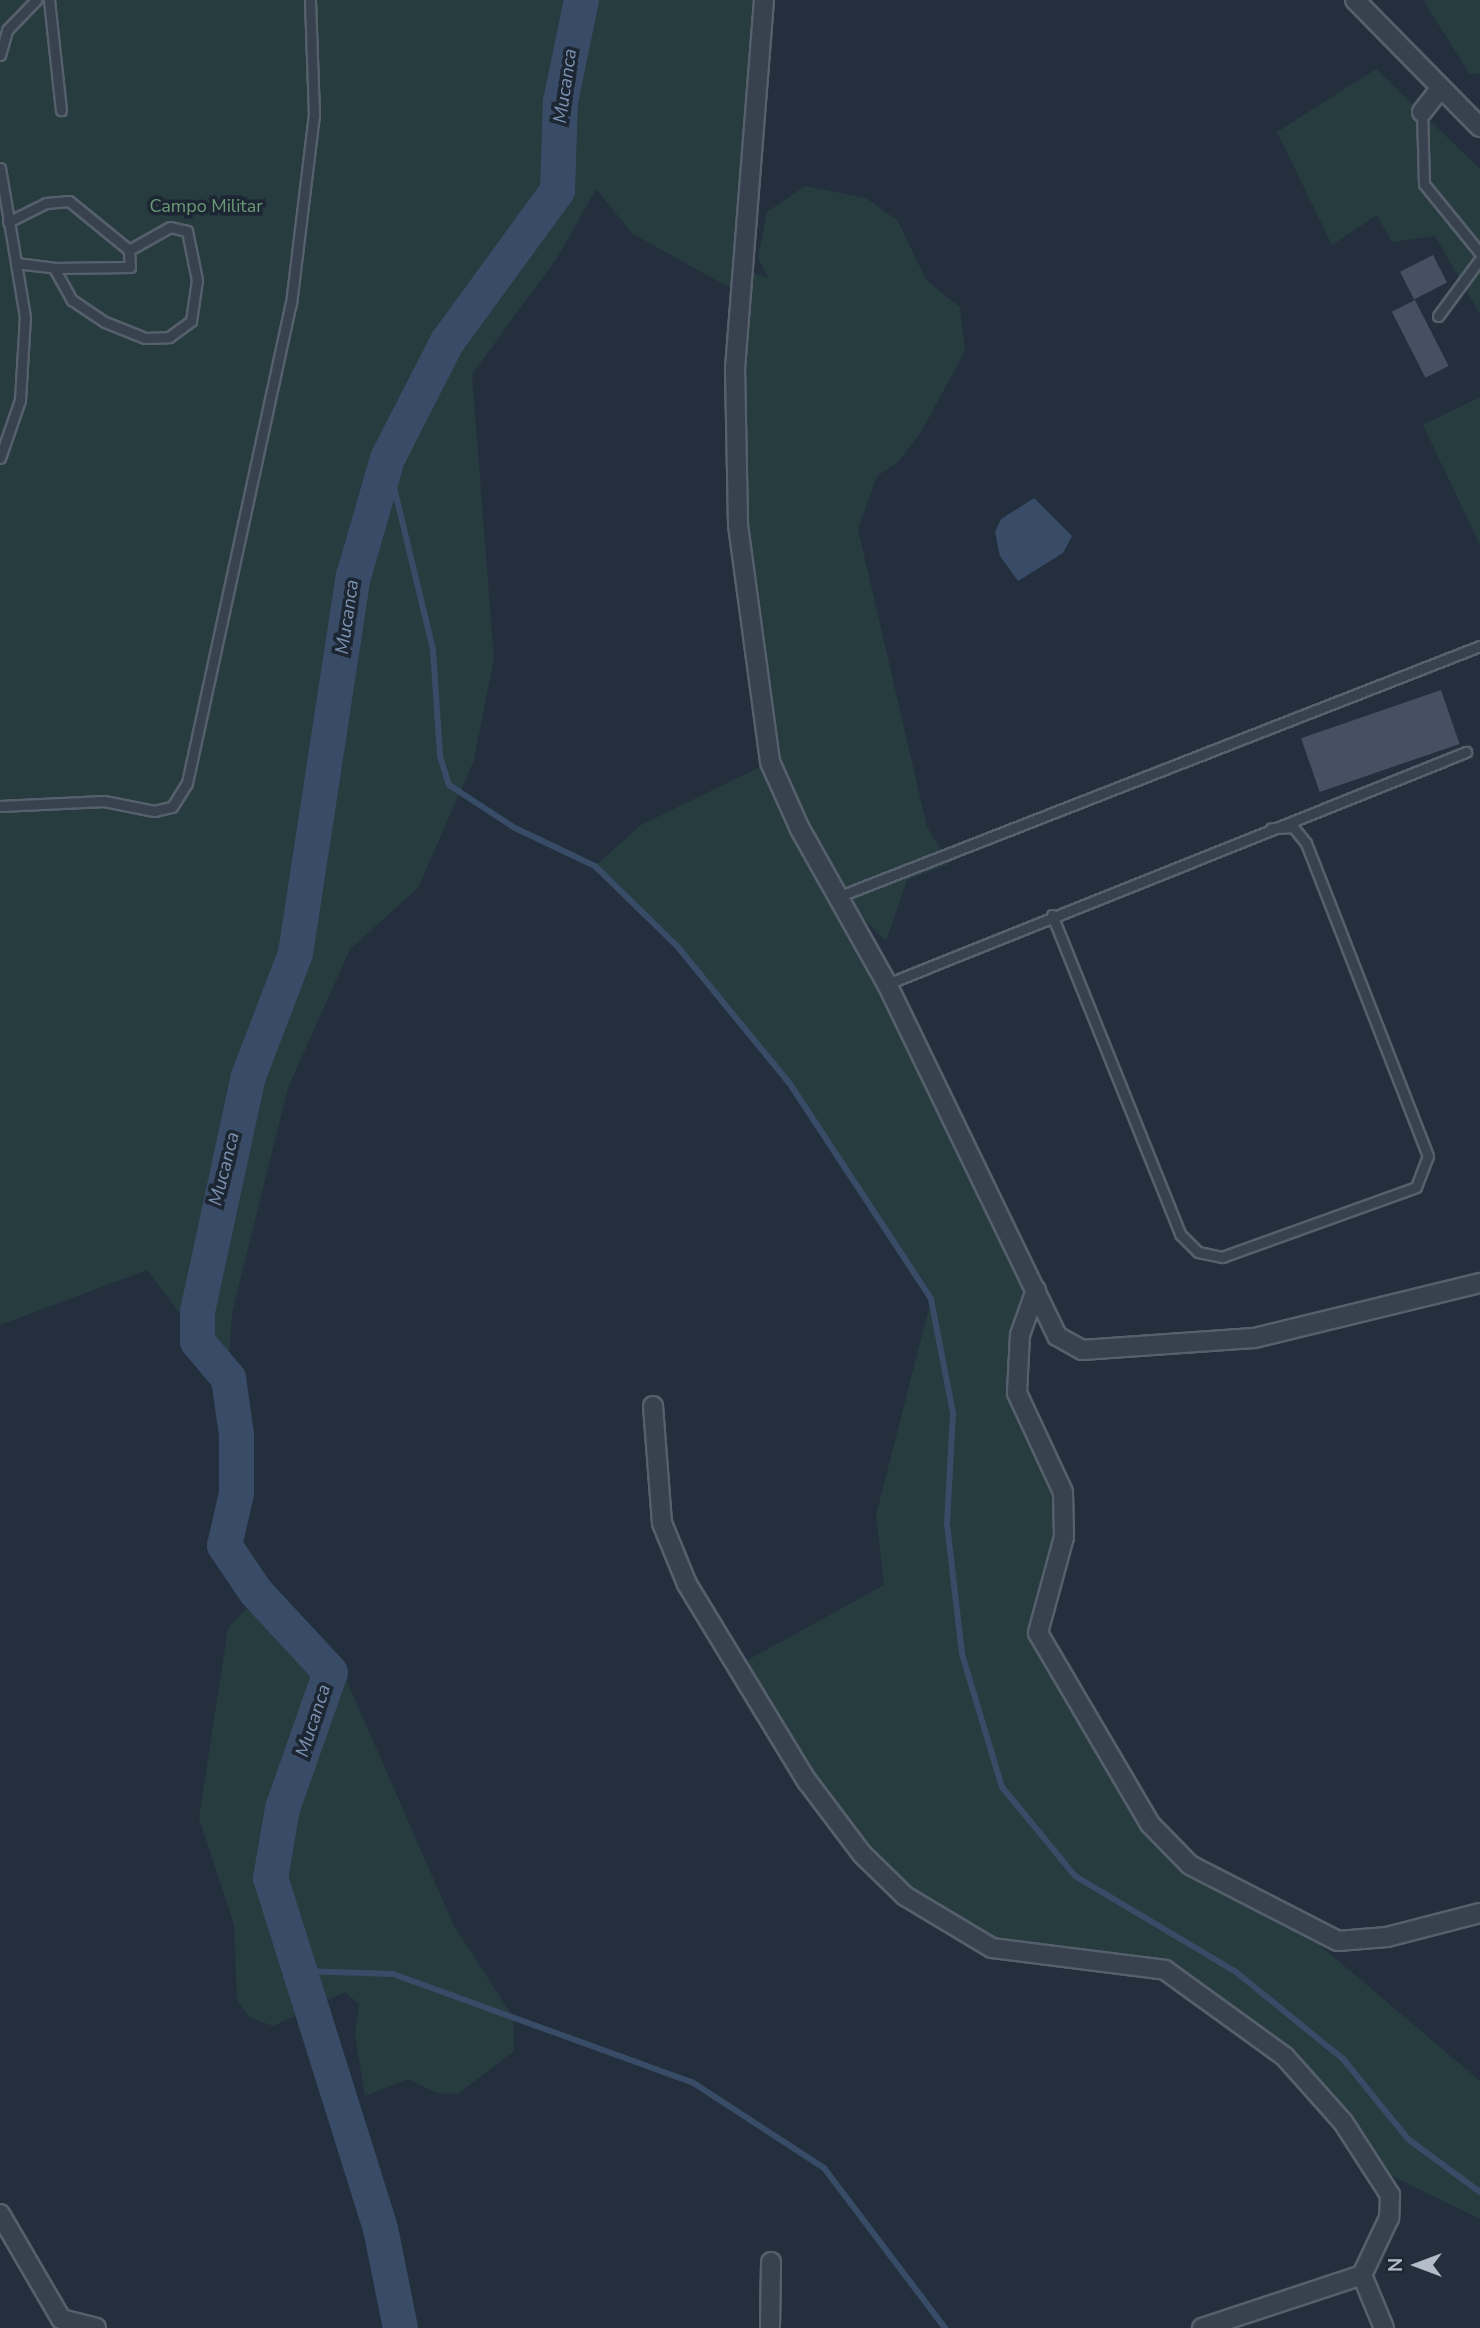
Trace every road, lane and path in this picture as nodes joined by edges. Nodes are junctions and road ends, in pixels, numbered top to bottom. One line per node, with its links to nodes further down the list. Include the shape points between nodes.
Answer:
1 (36, 0): 6 (lane, via 7,30)
2 (49, 0): 8 (lane)
3 (310, 0): 22 (lane, via 314,116 291,304 187,783 172,807 154,811 104,801)
4 (764, 0): 24 (street, via 735,368 738,525 770,762 800,830)
5 (1355, 0): 7 (street)
6 (0, 55)
7 (1440, 89): 9 (street); 10 (street)
8 (61, 110)
9 (1422, 112): 14 (lane, via 1424,184)
10 (1480, 127)
11 (0, 168): 12 (lane)
12 (8, 222): 13 (lane, via 46,203 69,201); 16 (lane)
13 (129, 250): 17 (lane, via 130,267); 17 (lane, via 170,227 187,231 197,280 191,321 169,338 145,338 105,322 72,300)
14 (1480, 253)
15 (1480, 258): 18 (lane)
16 (16, 264): 17 (lane); 19 (lane, via 26,317 20,400)
17 (54, 268)
18 (1438, 316)
19 (0, 458)
20 (1480, 646): 24 (lane)
21 (1466, 752): 23 (lane)
22 (0, 806)
23 (1271, 828): 25 (lane); 25 (lane, via 1293,827 1306,843 1428,1156 1416,1187 1222,1257 1198,1252 1180,1234)
24 (841, 896): 26 (street)
25 (1052, 915): 26 (lane)
26 (887, 984): 28 (street)
27 (1480, 1283): 28 (street, via 1254,1338 1082,1350 1058,1336)
28 (1036, 1290): 30 (street, via 1020,1335 1017,1393 1063,1492 1064,1537 1038,1633 1150,1824 1190,1865 1338,1941 1387,1937)
29 (653, 1406): 33 (street, via 663,1523 687,1584 807,1781 862,1854 905,1896 992,1948 1165,1970 1284,2057 1343,2122 1390,2196 1389,2218)
30 (1480, 1913)
31 (0, 2214): 34 (street, via 61,2319)
32 (771, 2262): 35 (street)
33 (1362, 2275): 36 (street); 37 (street)
34 (96, 2328)
35 (770, 2328)
36 (1202, 2328)
37 (1384, 2328)

